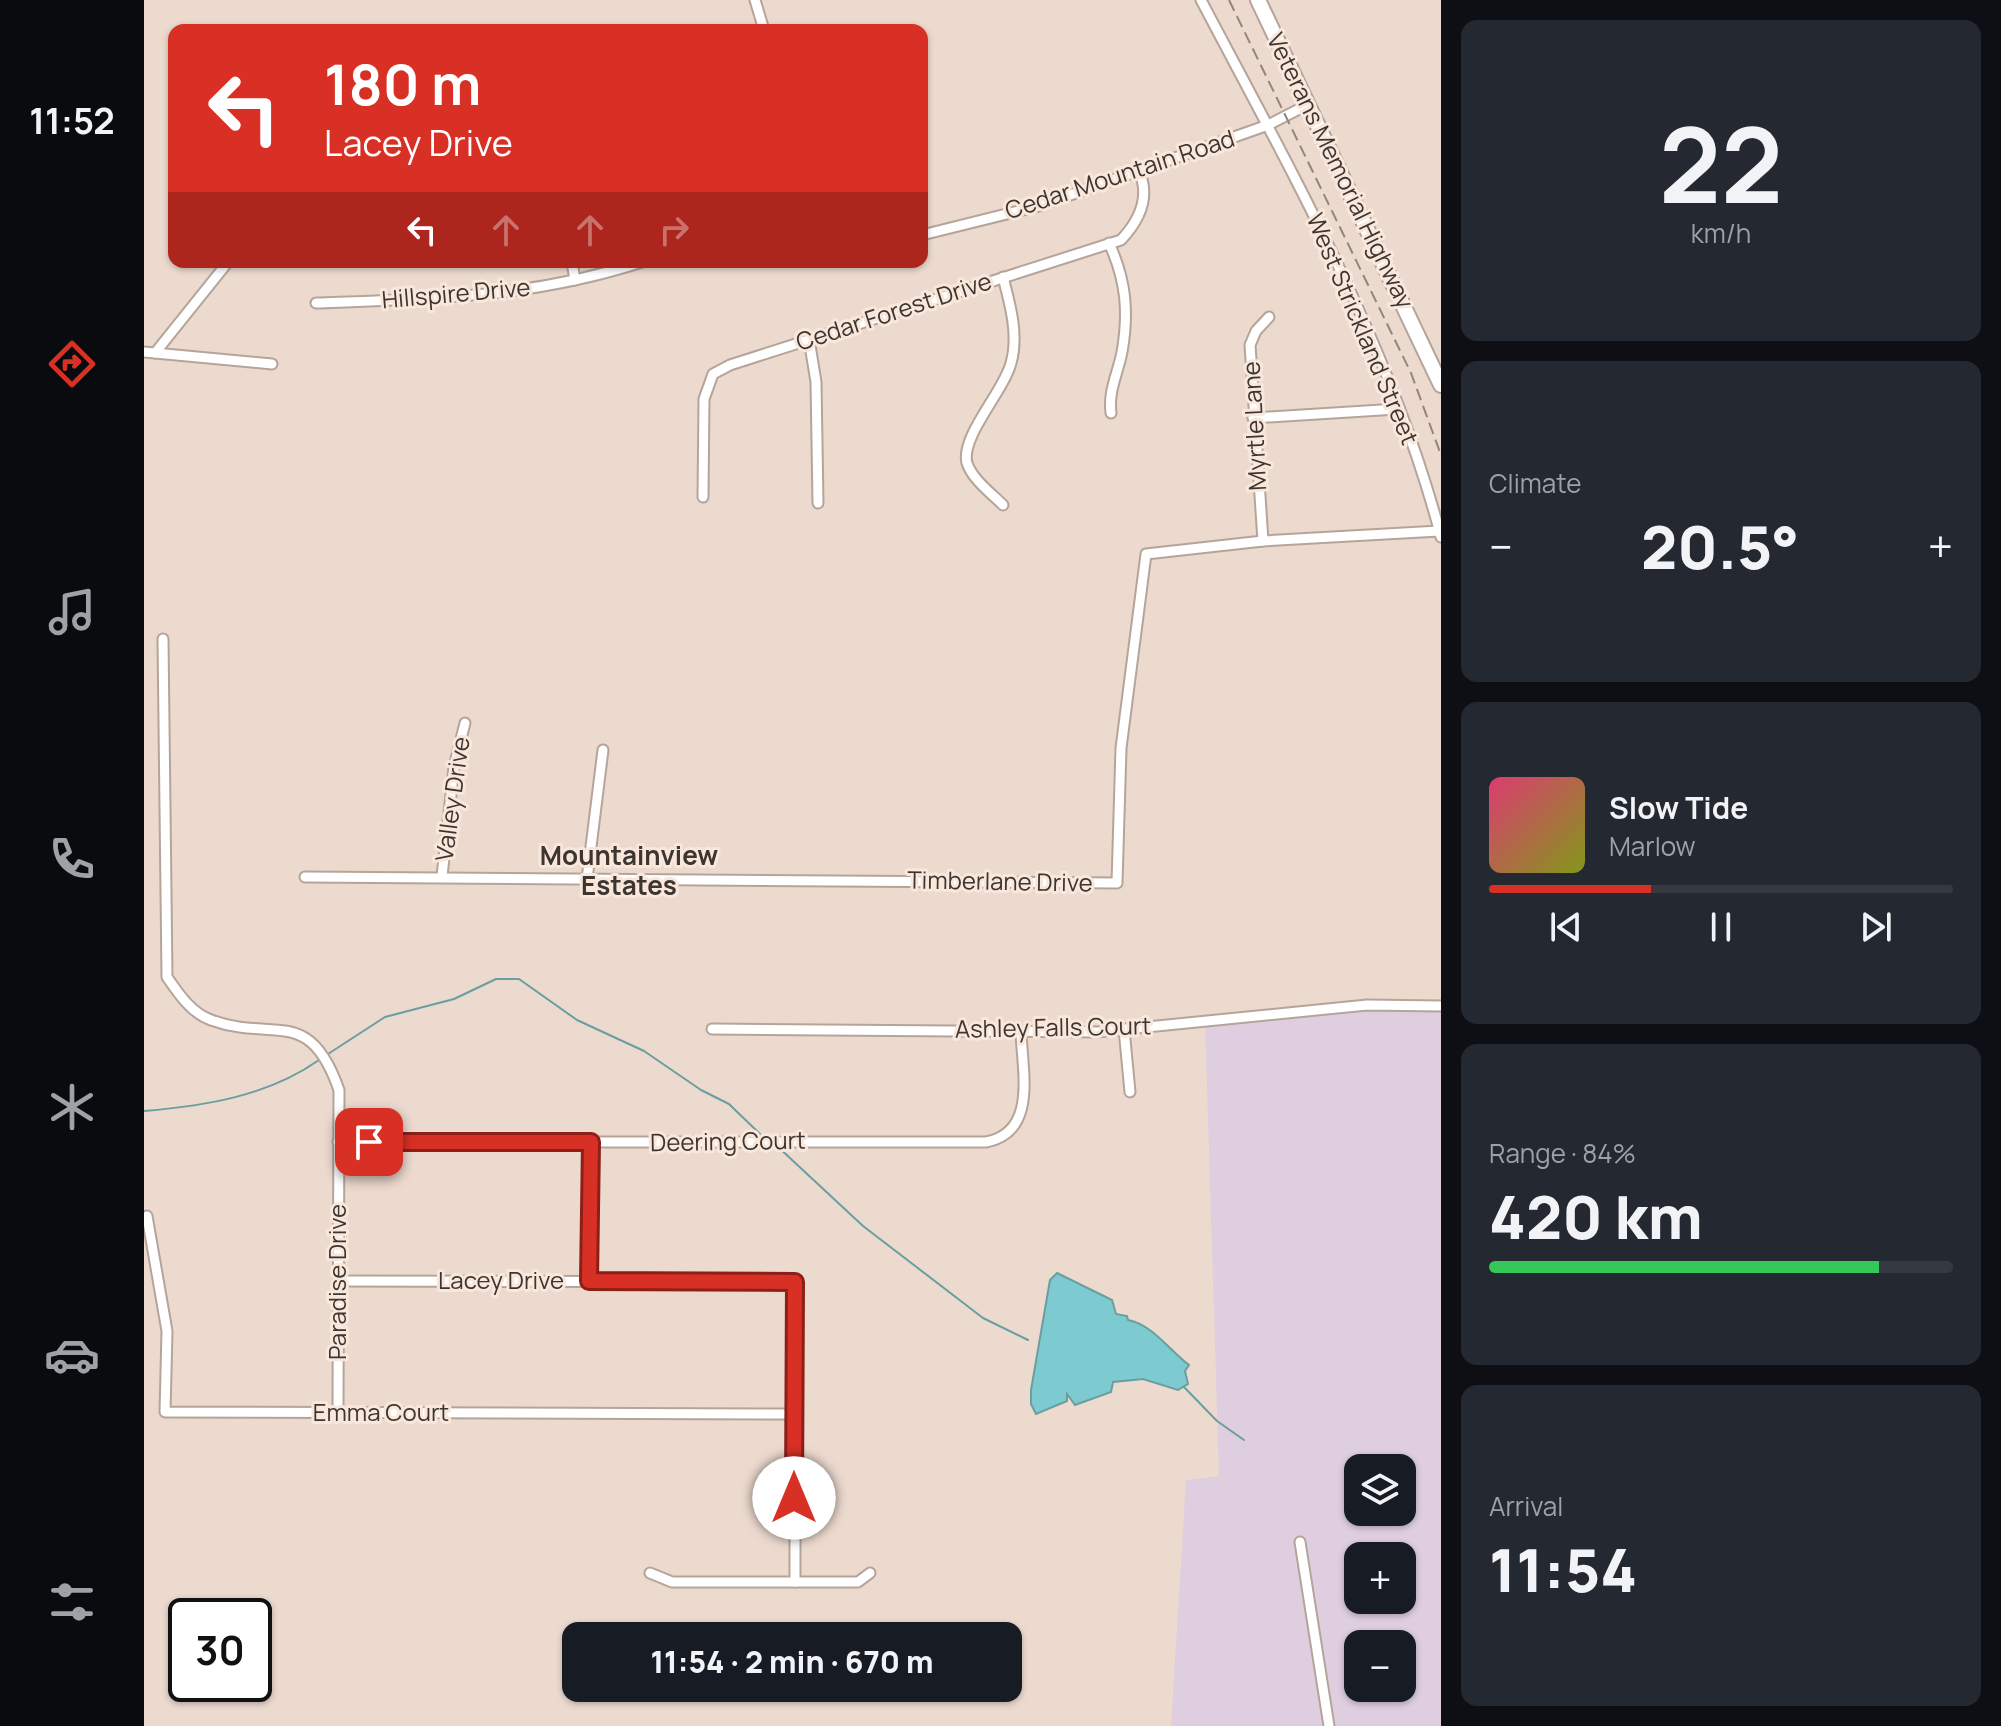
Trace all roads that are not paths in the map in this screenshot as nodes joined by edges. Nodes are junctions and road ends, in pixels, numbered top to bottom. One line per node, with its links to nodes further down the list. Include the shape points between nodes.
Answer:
1 (755, 0): 4 (street)
2 (1201, 0): 6 (street, West Strickland Street)
3 (1258, 0): 5 (main road, Veterans Memorial Highway)
4 (762, 24)
5 (1307, 105): 6 (street, Cedar Mountain Road); 20 (main road, Veterans Memorial Highway)
6 (1268, 125): 7 (street, Cedar Mountain Road); 21 (street, West Strickland Street, via 1337,258)
7 (1139, 171): 8 (street, Cedar Mountain Road, via 1039,206); 9 (street, Cedar Forest Drive, via 1143,204 1136,223 1121,240)
8 (928, 234)
9 (1109, 243): 13 (street, Cedar Forest Drive); 22 (street, via 1123,274 1127,311 1109,399)
10 (223, 268): 18 (street)
11 (573, 268): 14 (street)
12 (620, 268): 14 (street, Hillspire Drive)
13 (1003, 277): 17 (street, Cedar Forest Drive); 26 (street, via 1013,317 1013,360 967,445 972,471)
14 (575, 280): 15 (street, Hillspire Drive, via 429,301)
15 (316, 303)
16 (1269, 317): 23 (street, Myrtle Lane, via 1250,345)
17 (809, 339): 24 (street, Cedar Forest Drive, via 713,374 704,399); 25 (street, via 816,382)
18 (149, 352): 19 (street)
19 (272, 364)
20 (1441, 385)
21 (1397, 409): 23 (street); 27 (street, West Strickland Street)
22 (1111, 413)
23 (1253, 418): 28 (street, Myrtle Lane)
24 (703, 497)
25 (818, 503)
26 (1003, 505)
27 (1440, 534): 28 (street, Timberlane Drive)
28 (1263, 541): 34 (street, Timberlane Drive, via 1146,554 1121,748 1117,883)
29 (163, 639): 40 (street, Paradise Drive, via 167,977 208,1019 282,1028 321,1048 339,1090)
30 (465, 723): 32 (street, Valley Drive, via 454,767)
31 (603, 750): 34 (street)
32 (442, 876): 33 (street, Timberlane Drive); 34 (street, Timberlane Drive)
33 (305, 877)
34 (587, 879)
35 (1441, 1006): 37 (street, Ashley Falls Court, via 1367,1005)
36 (712, 1029): 38 (street, Ashley Falls Court)
37 (1124, 1029): 38 (street, Ashley Falls Court); 39 (street)
38 (1021, 1031): 41 (street, Deering Court, via 1023,1112 1017,1127 1001,1139)
39 (1130, 1092)
40 (338, 1142): 41 (street, Deering Court); 43 (street, Paradise Drive)
41 (591, 1142): 44 (street)
42 (147, 1216): 45 (street, Emma Court, via 167,1331 165,1412)
43 (339, 1281): 44 (street, Lacey Drive); 45 (street, Paradise Drive)
44 (589, 1281): 46 (street, Lacey Drive, via 795,1282)
45 (338, 1413): 46 (street, Emma Court)
46 (794, 1414): 50 (street, Lacey Drive)
47 (1300, 1542): 51 (street)
48 (650, 1573): 50 (street, via 672,1582)
49 (870, 1573): 50 (street, via 858,1582)
50 (795, 1582)
51 (1329, 1726)

